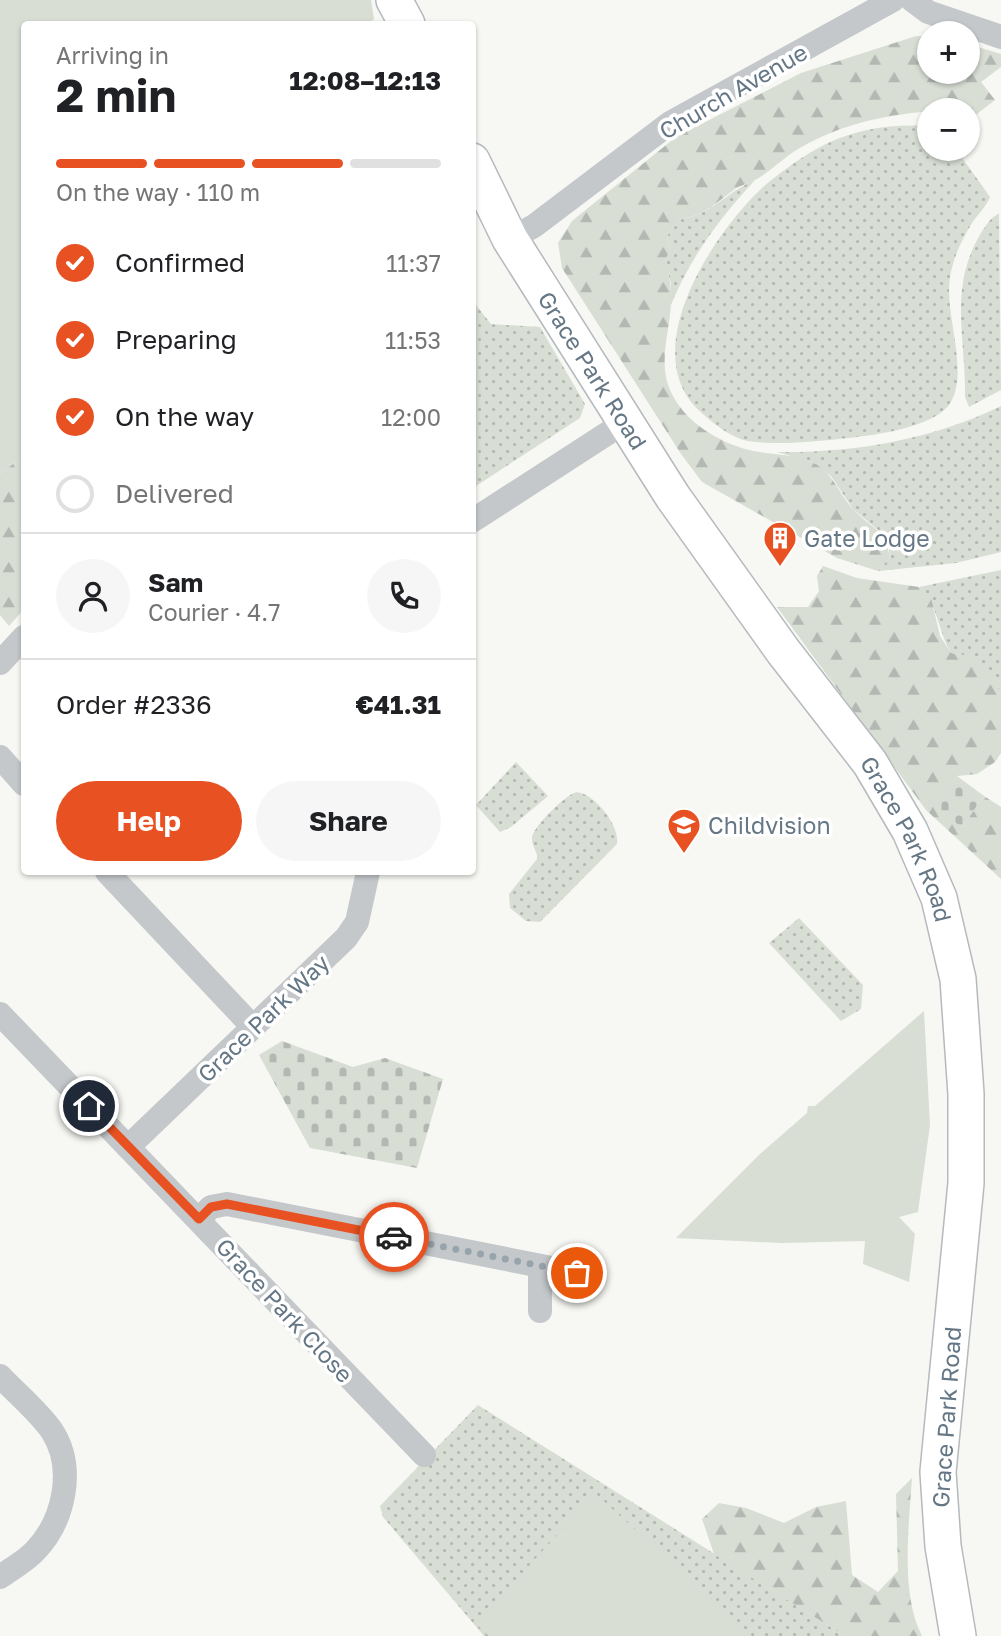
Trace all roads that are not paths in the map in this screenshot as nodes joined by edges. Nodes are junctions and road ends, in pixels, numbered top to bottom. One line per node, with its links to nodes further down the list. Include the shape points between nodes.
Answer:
1 (893, 0): 5 (street, Church Avenue, via 670,123 534,226)
2 (912, 0): 3 (street, via 928,12)
3 (1001, 37)
4 (476, 169): 5 (street, Grace Park Road)
5 (510, 239): 6 (street, Grace Park Road)
6 (625, 422): 7 (street); 24 (street, Grace Park Road, via 688,520 870,764 910,831 947,922 960,996 966,1183 938,1472 943,1546)
7 (476, 518)
8 (21, 640): 9 (street)
9 (0, 663)
10 (0, 758): 11 (street)
11 (21, 781)
12 (110, 875): 15 (street)
13 (367, 875): 15 (street, Grace Park Way, via 351,930)
14 (0, 1014): 16 (street, Grace Park Close)
15 (253, 1027): 16 (street, Grace Park Way)
16 (128, 1147): 17 (street, Grace Park Close)
17 (199, 1219): 18 (street, via 211,1207 227,1204); 22 (street, Grace Park Close)
18 (540, 1266): 19 (street); 20 (street)
19 (577, 1273)
20 (540, 1311)
21 (0, 1376): 23 (street, via 52,1432 64,1462 57,1522 34,1552)
22 (424, 1455)
23 (0, 1577)
24 (958, 1636)

